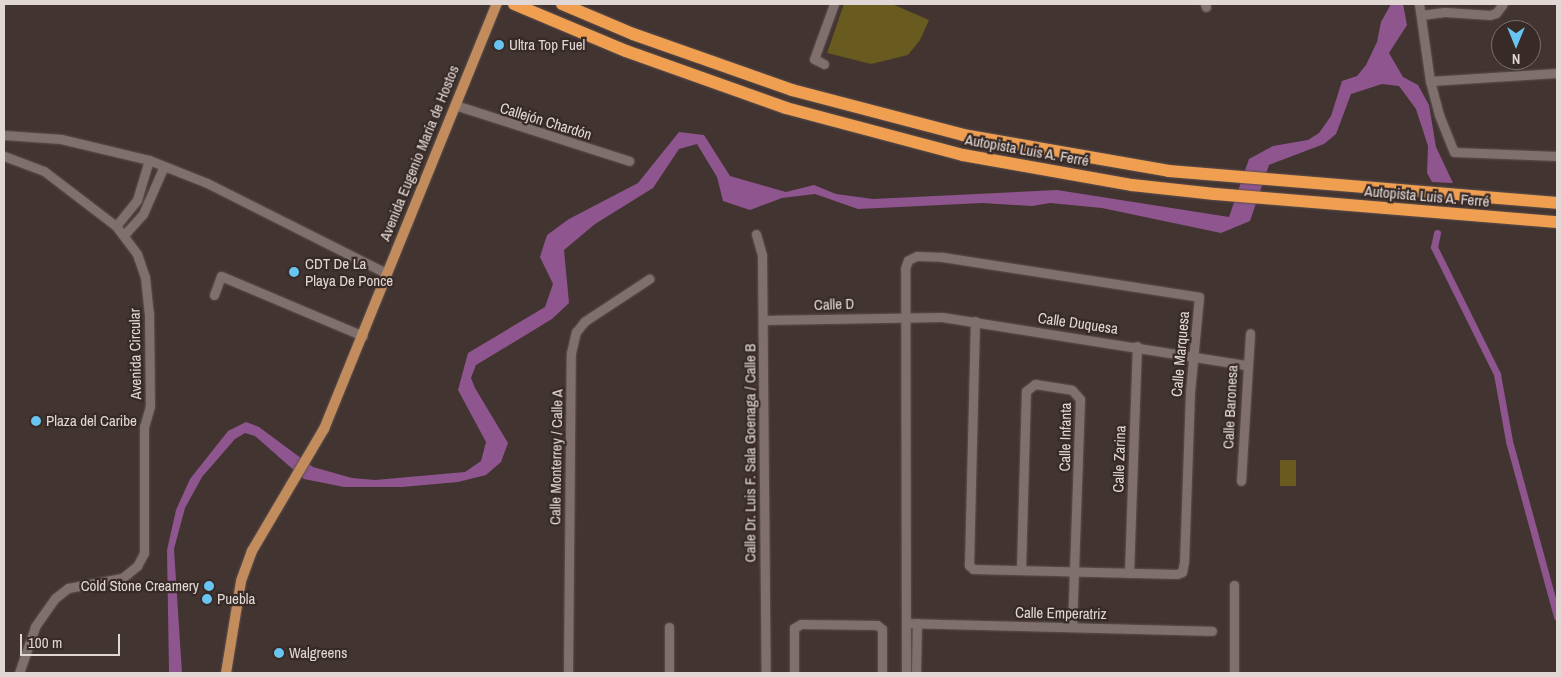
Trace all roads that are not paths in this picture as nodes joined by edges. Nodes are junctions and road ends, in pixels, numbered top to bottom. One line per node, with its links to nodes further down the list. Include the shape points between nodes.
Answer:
1 (497, 4): 12 (main road, Avenida Eugenio María de Hostos)
2 (514, 4): 20 (highway, Autopista Luis A. Ferré, via 626,51 786,108 963,155 1132,184)
3 (562, 4): 19 (highway, Autopista Luis A. Ferré, via 633,34 792,90 963,135 1170,171)
4 (834, 4): 9 (street, via 814,60)
5 (1419, 4): 8 (street)
6 (1503, 4): 7 (street, via 1496,14)
7 (1474, 8): 8 (street)
8 (1421, 15): 11 (street)
9 (824, 64)
10 (1557, 73): 11 (street)
11 (1430, 81): 15 (street, via 1454,152)
12 (455, 105): 17 (street, Callejón Chardón); 24 (main road, Avenida Eugenio María de Hostos)
13 (4, 135): 16 (street, via 61,139)
14 (4, 156): 21 (street, Avenida Circular, via 44,171)
15 (1557, 156)
16 (149, 160): 18 (street); 21 (street, via 137,200)
17 (628, 161)
18 (164, 166): 23 (street, via 143,214); 24 (street, via 206,183)
19 (1557, 203)
20 (1557, 222)
21 (116, 226): 23 (street, Avenida Circular)
22 (756, 234): 28 (street, Calle Dr. Luis F. Sala Goenaga / Calle B, via 762,255)
23 (124, 235): 46 (street, Avenida Circular, via 138,254 145,277 149,313 150,406 144,427 144,553 137,566 122,578 75,586 55,598 35,627)
24 (386, 273): 31 (main road, Avenida Eugenio María de Hostos)
25 (649, 279): 48 (street, Calle Monterrey / Calle A, via 585,321 576,332 571,353)
26 (214, 295): 31 (street, via 221,276)
27 (906, 316): 28 (street, Calle D); 29 (street, Calle Duquesa); 33 (street, Calle Marquesa, via 905,269 908,260 917,256 942,257 1194,294 1199,302); 40 (street, Calle Marquesa)
28 (763, 320): 50 (street, Calle Dr. Luis F. Sala Goenaga / Calle B)
29 (975, 321): 32 (street, Calle Duquesa); 36 (street, Calle Marquesa, via 967,561 973,569)
30 (1250, 333): 34 (street, Calle Baronesa)
31 (363, 336): 47 (main road, Avenida Eugenio María de Hostos, via 324,429 249,558 241,580)
32 (1137, 346): 33 (street, Calle Duquesa); 38 (street, Calle Zarina)
33 (1192, 354): 34 (street, Calle Duquesa); 38 (street, Calle Marquesa, via 1182,572)
34 (1245, 365): 35 (street, Calle Baronesa)
35 (1241, 481)
36 (1021, 569): 37 (street, Calle Marquesa); 37 (street, Calle Infanta, via 1026,391 1035,384 1072,390 1080,399)
37 (1075, 572): 38 (street, Calle Marquesa); 42 (street, Calle Infanta)
38 (1129, 572)
39 (1234, 585): 55 (street)
40 (912, 623): 42 (street, Calle Emperatriz); 44 (street, Calle Marquesa); 45 (street, Calle Marquesa)
41 (669, 627): 49 (street)
42 (1072, 627): 43 (street, Calle Emperatriz)
43 (1212, 631)
44 (906, 658): 45 (street); 53 (street, Calle Marquesa)
45 (917, 658): 54 (street, Calle Marquesa)
46 (19, 673)
47 (226, 673)
48 (568, 673)
49 (669, 673)
50 (766, 673)
51 (794, 673): 52 (street, via 794,628 801,624 877,625 882,629)
52 (882, 673)
53 (906, 673)
54 (916, 673)
55 (1234, 673)

